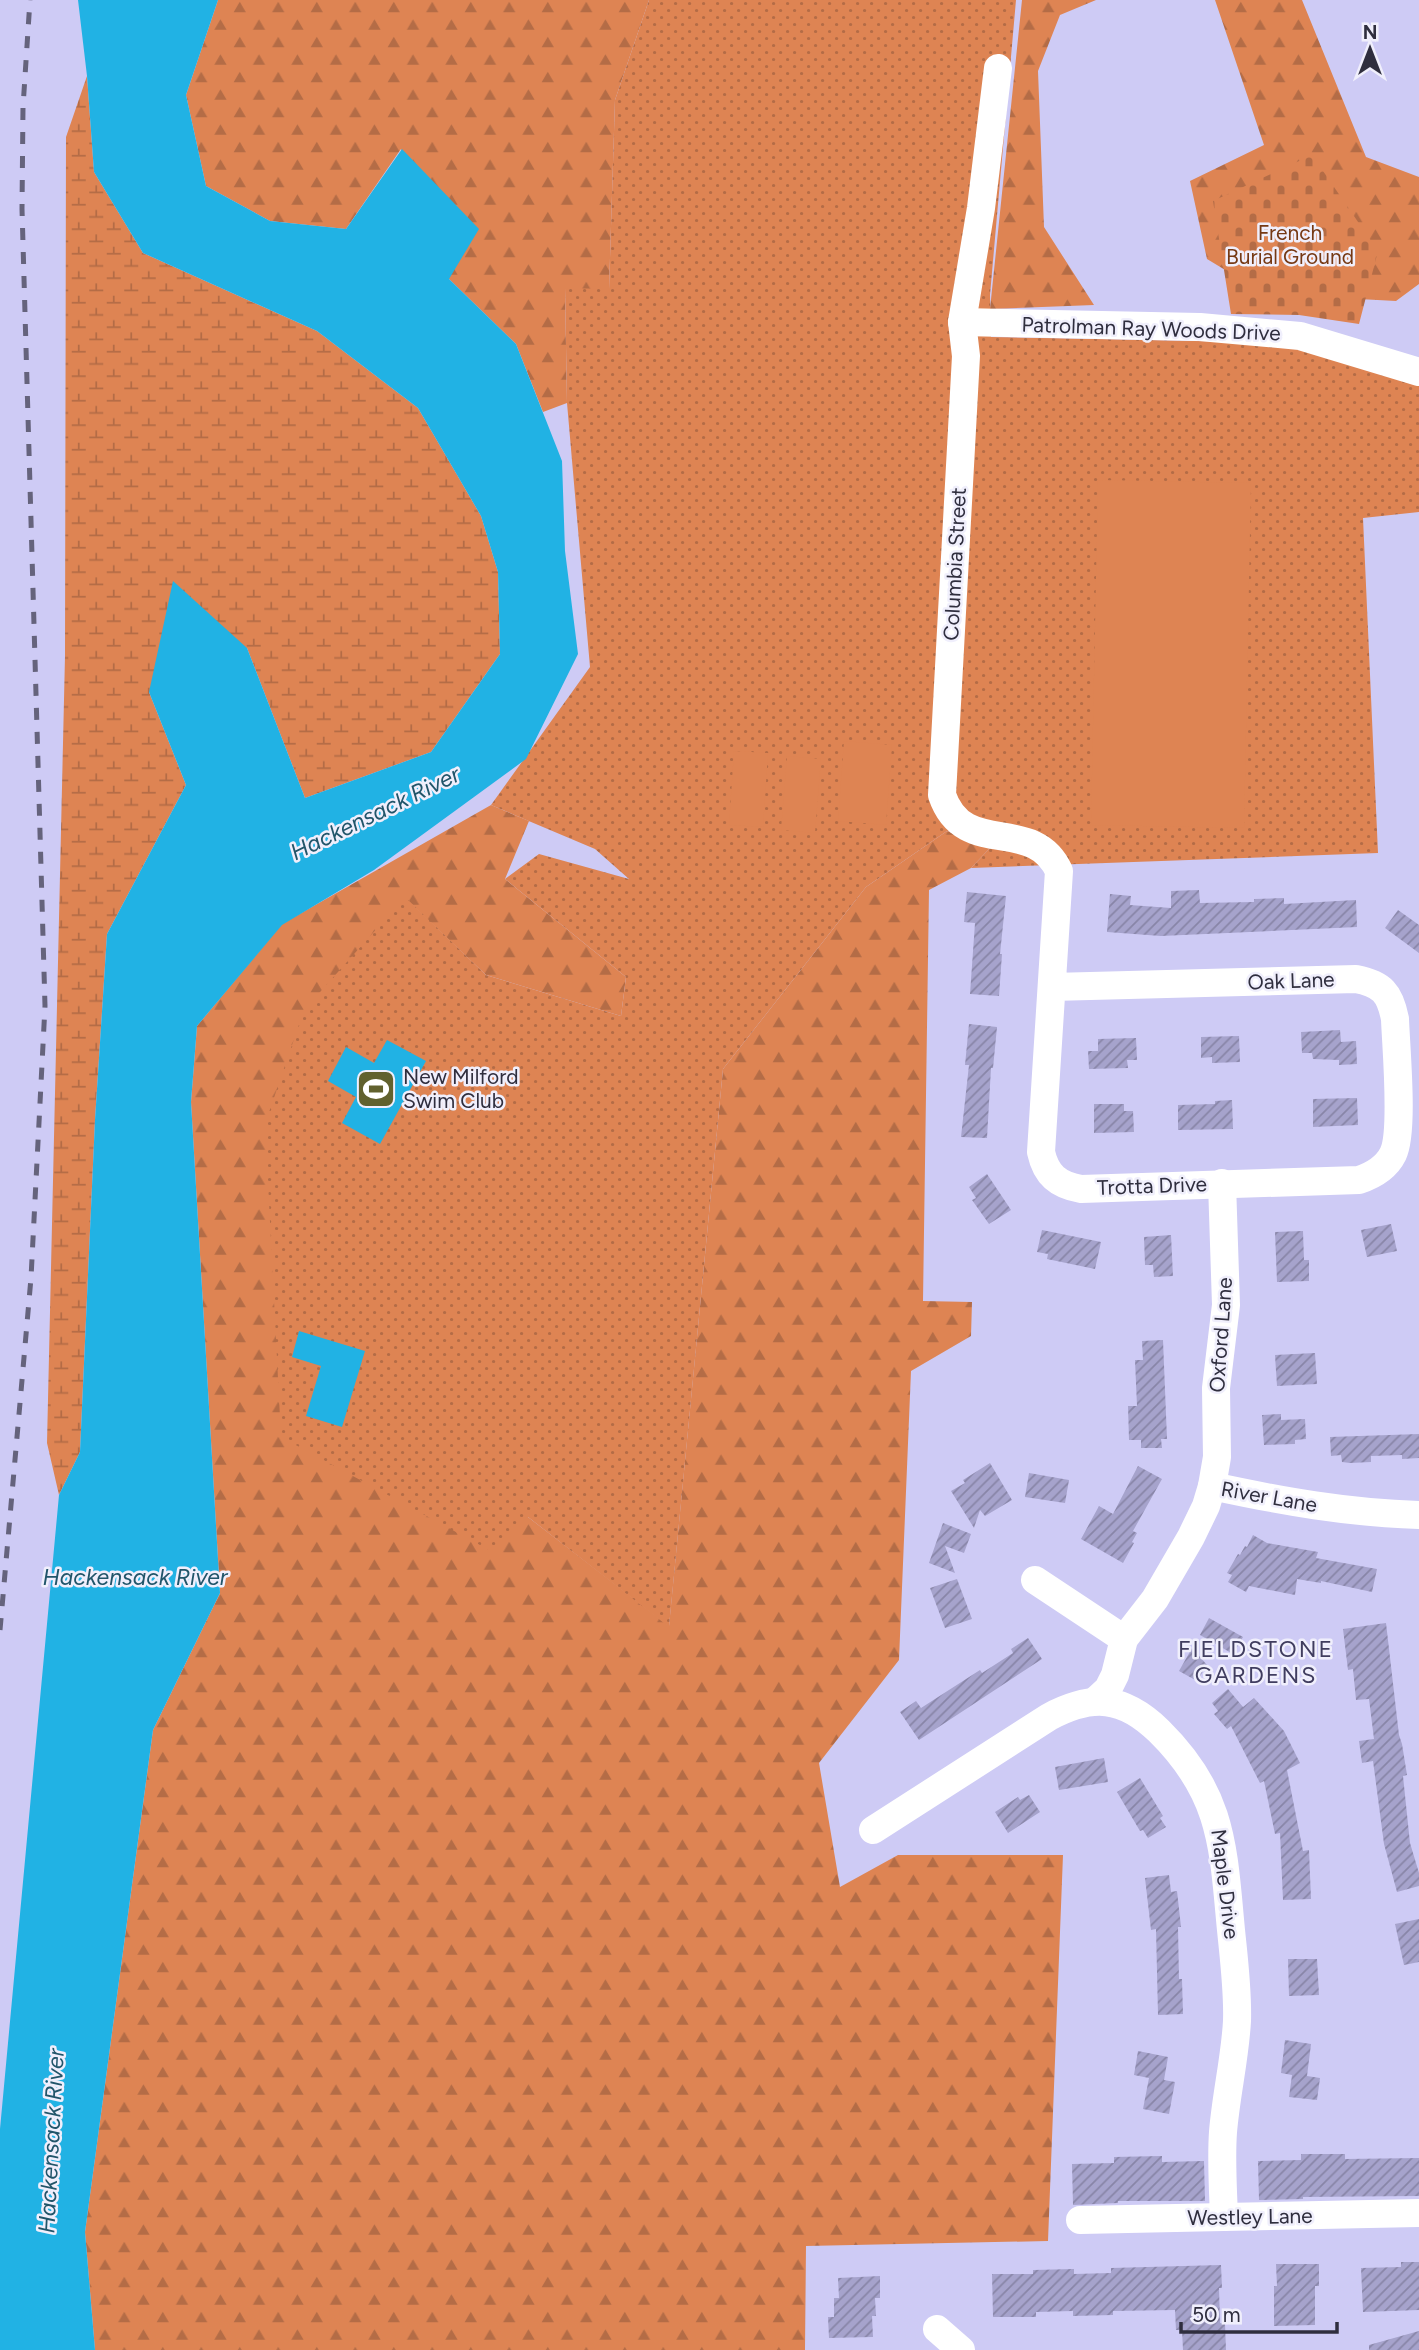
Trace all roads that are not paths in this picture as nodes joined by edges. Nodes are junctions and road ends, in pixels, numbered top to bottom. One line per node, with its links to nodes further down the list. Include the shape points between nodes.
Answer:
1 (998, 68): 2 (street, Columbia Street)
2 (962, 322): 3 (street, Patrolman Ray Woods Drive, via 1200,327 1300,336); 4 (street, Columbia Street, via 966,356 942,795 956,822 1027,841 1055,862 1060,881)
3 (1419, 372)
4 (1052, 987): 5 (street, Oak Lane, via 1372,982 1392,1003); 6 (street, Trotta Drive, via 1041,1152 1053,1178 1081,1189)
5 (1409, 1130): 6 (street, Trotta Drive, via 1385,1165 1359,1180)
6 (1222, 1183): 7 (street, Oxford Lane, via 1226,1312 1216,1388 1217,1457)
7 (1212, 1486): 8 (street, River Lane, via 1349,1511); 10 (street, River Lane, via 1191,1537 1155,1599)
8 (1419, 1514)
9 (1035, 1580): 10 (street)
10 (1124, 1639): 11 (street, via 1115,1675)
11 (1096, 1700): 12 (street, via 1049,1717); 14 (street, Maple Drive, via 1124,1705 1168,1740 1205,1791 1223,1844 1237,1999 1223,2132)
12 (873, 1830)
13 (1419, 2213): 14 (street, Westley Lane)
14 (1224, 2217): 15 (street, Westley Lane)
15 (1080, 2220)
16 (937, 2329): 17 (street)
17 (961, 2350)

